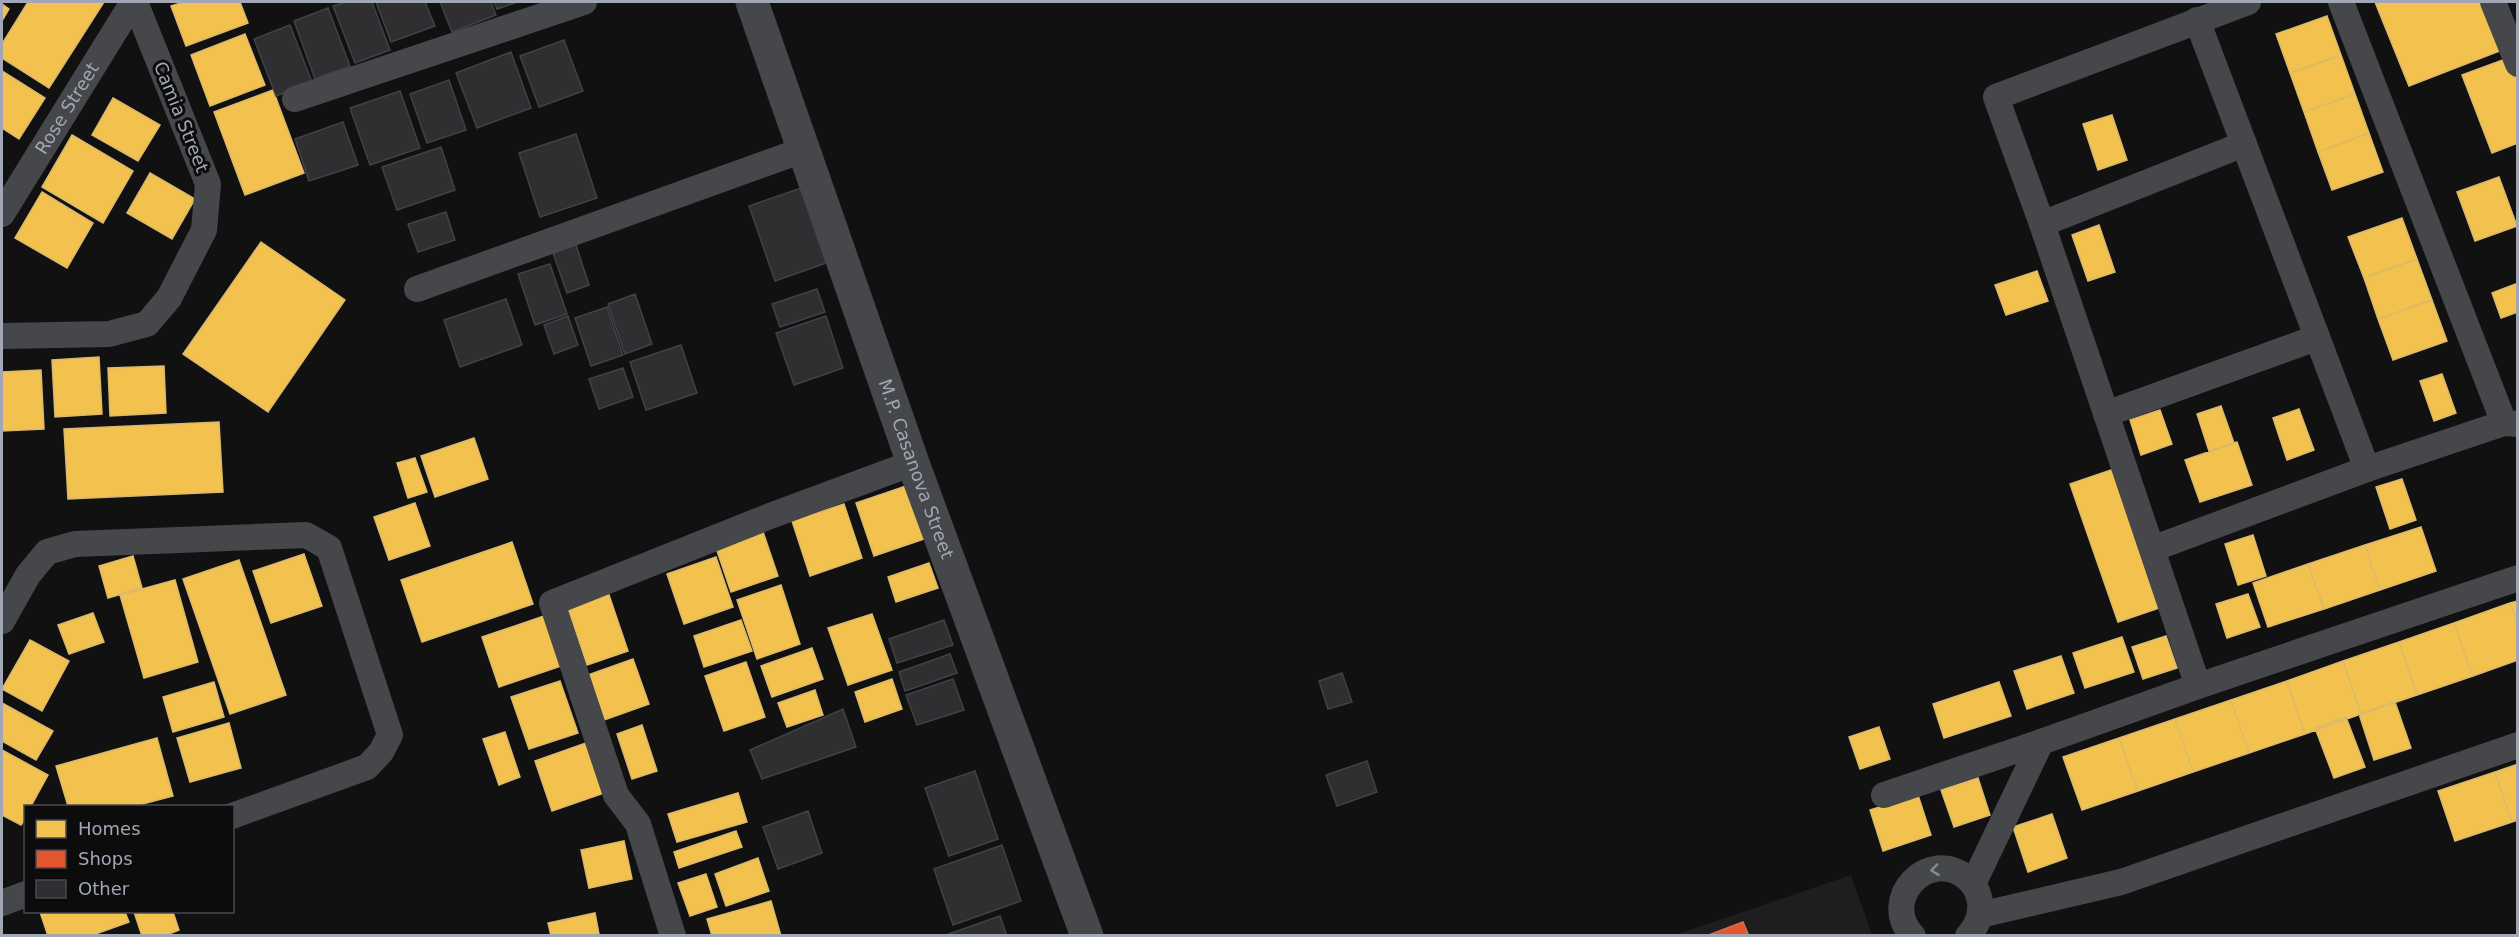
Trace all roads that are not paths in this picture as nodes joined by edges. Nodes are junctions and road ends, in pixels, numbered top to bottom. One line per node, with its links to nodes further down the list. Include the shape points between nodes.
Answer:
1 (134, 2): 12 (street, Rose Street); 15 (street, Camia Street, via 208,184 204,230 169,298 147,324 109,334)
2 (584, 2): 9 (street)
3 (752, 2): 11 (street, M.P. Casanova Street)
4 (2248, 2): 7 (street)
5 (2341, 2): 18 (street)
6 (2493, 2): 8 (street)
7 (2198, 20): 10 (street); 13 (street, via 1996,97)
8 (2517, 64)
9 (295, 99)
10 (2244, 144): 13 (street); 16 (street)
11 (803, 150): 14 (street); 19 (street, M.P. Casanova Street)
12 (2, 214)
13 (2042, 224): 17 (street)
14 (417, 289)
15 (2, 336)
16 (2316, 338): 17 (street); 20 (street)
17 (2106, 414): 21 (street)
18 (2511, 423): 20 (street)
19 (913, 462): 34 (street, via 552,603 616,795 638,825); 35 (street, M.P. Casanova Street)
20 (2367, 469): 21 (street)
21 (2152, 549): 24 (street)
22 (2517, 578): 24 (street)
23 (2, 621): 28 (street, via 28,575 47,552 75,544 306,535 329,548 390,735 367,767)
24 (2198, 686): 25 (street)
25 (2041, 742): 27 (street); 29 (street)
26 (2517, 745): 32 (street, via 2121,882)
27 (1884, 795)
28 (234, 815)
29 (1974, 884): 32 (street, via 1981,905); 33 (street, one-way to 33, via 1960,872 1942,867 1924,871 1909,882 1901,899 1902,917)
30 (24, 895): 31 (street)
31 (2, 903)
32 (1974, 925)
33 (1910, 935)
34 (673, 936)
35 (1087, 936)

